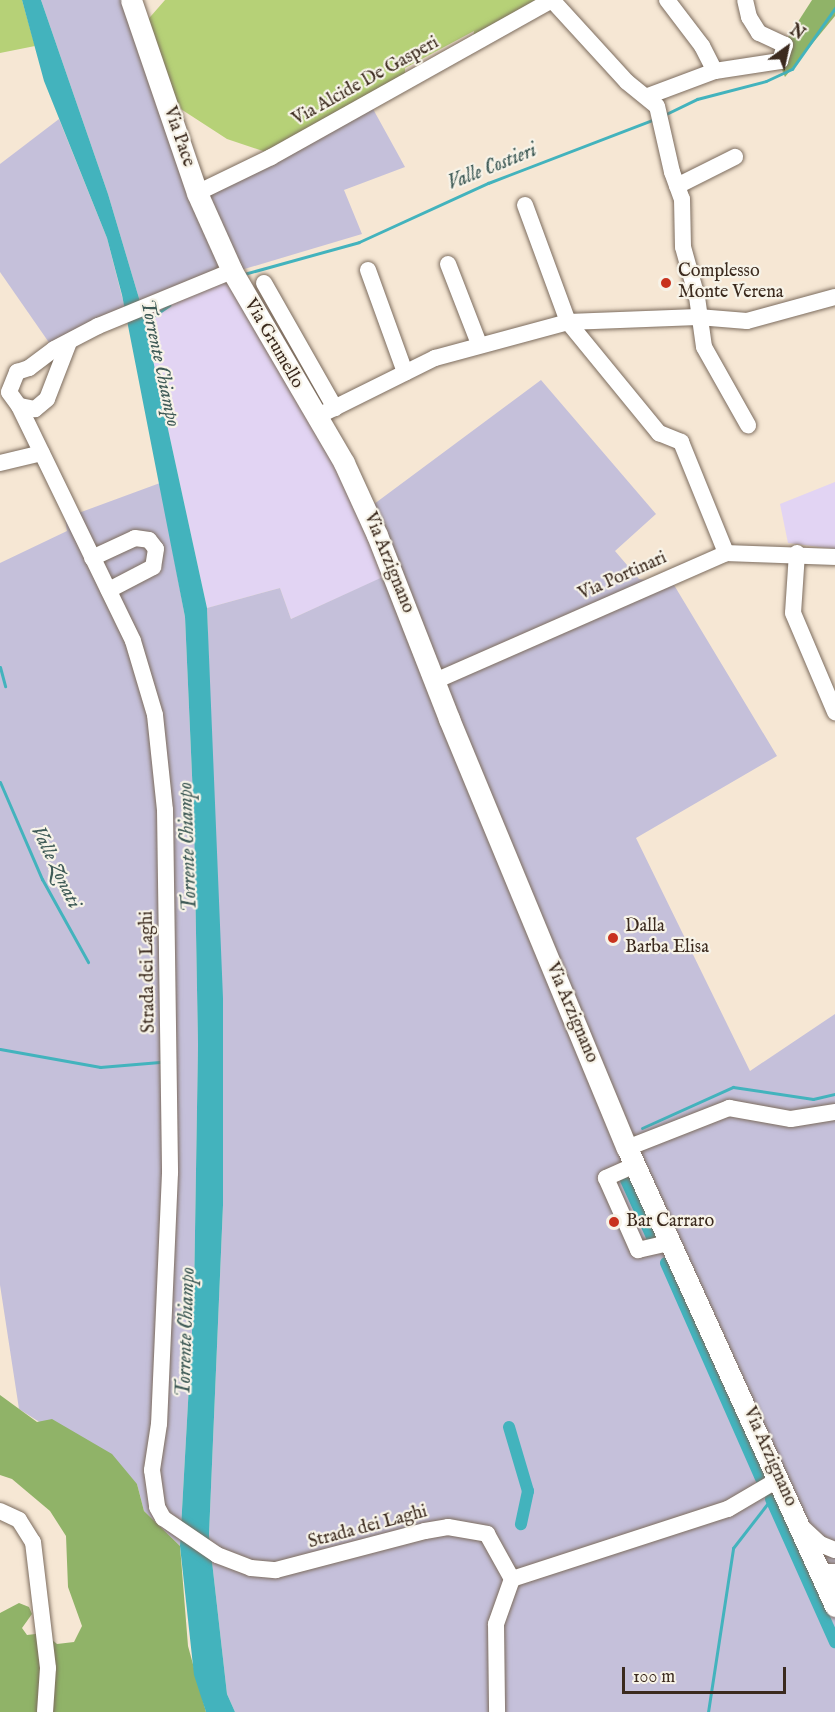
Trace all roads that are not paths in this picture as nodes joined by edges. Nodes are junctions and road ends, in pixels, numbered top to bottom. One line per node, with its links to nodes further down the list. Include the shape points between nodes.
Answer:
1 (131, 0): 9 (main road, Via Pace)
2 (552, 0): 6 (street); 9 (street, Via Alcide De Gasperi, via 271,157)
3 (667, 0): 5 (street, via 702,46)
4 (745, 0): 5 (street, via 759,33 785,45 783,57 774,63)
5 (715, 71): 6 (street)
6 (655, 108): 8 (street)
7 (735, 158): 8 (street)
8 (677, 186): 16 (street, via 683,206 683,247 698,297)
9 (196, 193): 13 (main road, Via Pace)
10 (525, 205): 17 (street)
11 (448, 264): 19 (street)
12 (369, 270): 20 (street)
13 (232, 271): 18 (street, via 122,315); 23 (main road, Via Grumello)
14 (264, 283): 23 (street)
15 (835, 297): 16 (street, via 747,321)
16 (698, 317): 17 (street); 24 (street, via 704,347)
17 (568, 322): 19 (street); 28 (street, via 659,433 681,442)
18 (69, 342): 21 (street); 22 (street)
19 (478, 344): 20 (street)
20 (405, 372): 23 (street)
21 (10, 386): 22 (street, via 34,409); 22 (street, via 45,374); 25 (street, Strada dei Laghi)
22 (49, 395): 25 (street)
23 (325, 412): 33 (main road, Via Arzignano)
24 (748, 425)
25 (33, 435): 26 (street, Strada dei Laghi)
26 (42, 453): 27 (street); 31 (street, Strada dei Laghi)
27 (0, 464)
28 (726, 553): 29 (street, Via Portinari); 33 (street, Via Portinari)
29 (797, 553): 30 (street, Via Portinari); 34 (street, via 793,613)
30 (835, 557)
31 (92, 558): 32 (street, Strada dei Laghi); 32 (street, via 135,538 149,540 156,549 153,567)
32 (108, 590): 43 (street, Strada dei Laghi, via 133,641 153,705 165,810 170,1173 159,1424 152,1470 157,1507 174,1526 217,1555 251,1568 276,1570 425,1531 477,1530 495,1544)
33 (435, 681): 36 (main road, Via Arzignano)
34 (835, 712)
35 (835, 1112): 36 (street, via 791,1119 729,1108)
36 (631, 1156): 37 (main road, Via Arzignano); 37 (street, via 606,1178 638,1250)
37 (672, 1242): 38 (main road, Via Arzignano)
38 (779, 1479): 40 (main road, Via Arzignano); 43 (street, via 728,1509)
39 (0, 1510): 45 (street, via 19,1520 33,1542 48,1668)
40 (799, 1524): 41 (street, via 811,1538); 42 (main road, Via Arzignano)
41 (835, 1551): 42 (street)
42 (827, 1572): 44 (main road, Via Arzignano)
43 (512, 1579): 46 (street, via 496,1624)
44 (835, 1606)
45 (45, 1712)
46 (497, 1712)

